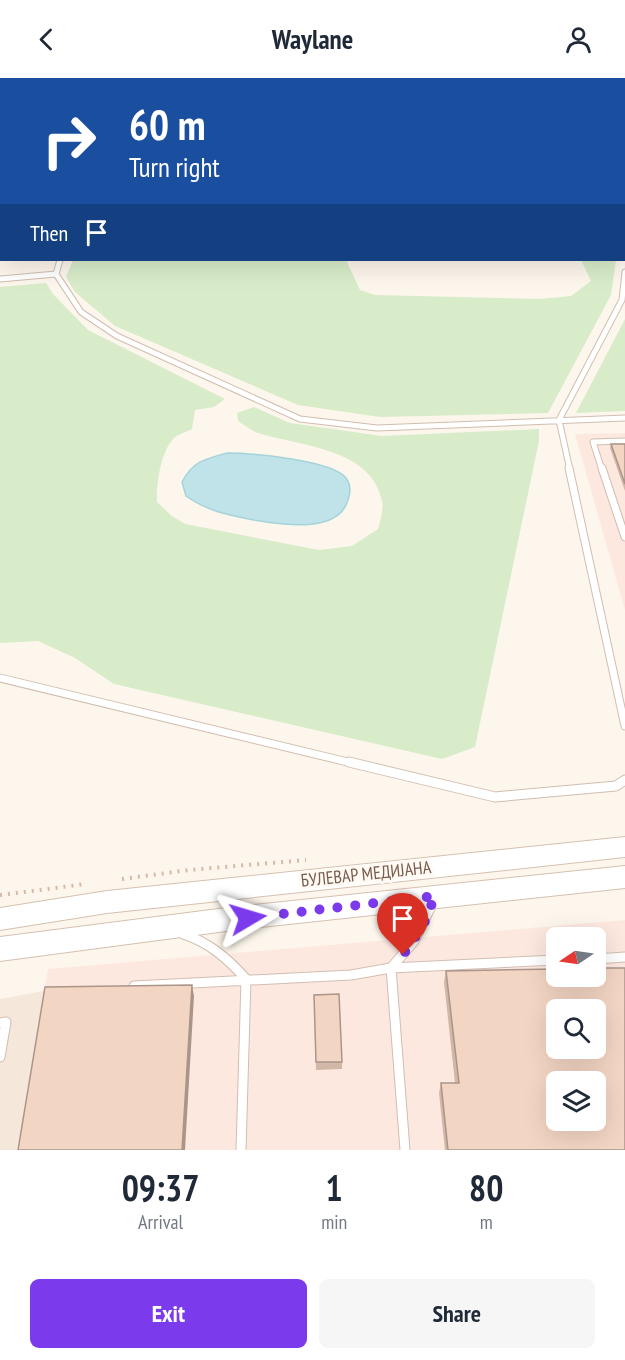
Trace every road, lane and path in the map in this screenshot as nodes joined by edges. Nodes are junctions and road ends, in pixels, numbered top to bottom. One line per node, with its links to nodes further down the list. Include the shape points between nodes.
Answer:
1 (60, 261): 3 (lane)
2 (625, 272): 6 (lane, via 622,300)
3 (56, 274): 4 (lane); 6 (lane, via 81,312 117,336 300,419 377,428)
4 (0, 279)
5 (625, 418): 6 (lane)
6 (559, 420): 10 (lane)
7 (625, 441): 8 (lane, via 593,442)
8 (625, 537)
9 (0, 678): 11 (lane, via 495,798 616,786)
10 (625, 726)
11 (625, 780)
12 (625, 847): 15 (main road, БУЛЕВАР МЕДИЈАНА, via 107,902)
13 (625, 877): 14 (main road, БУЛЕВАР МЕДИЈАНА)
14 (435, 896): 16 (main road, БУЛЕВАР МЕДИЈАНА); 21 (lane, via 414,941)
15 (0, 919)
16 (155, 929): 17 (main road, БУЛЕВАР МЕДИЈАНА); 22 (lane, via 182,933 206,943)
17 (0, 949)
18 (625, 957): 19 (lane)
19 (606, 958)
20 (546, 960): 21 (lane)
21 (391, 968): 22 (lane, via 351,975); 27 (lane)
22 (246, 980): 23 (lane); 26 (lane)
23 (129, 987)
24 (0, 1023): 25 (lane, via 6,1022)
25 (0, 1057)
26 (242, 1150)
27 (405, 1150)

